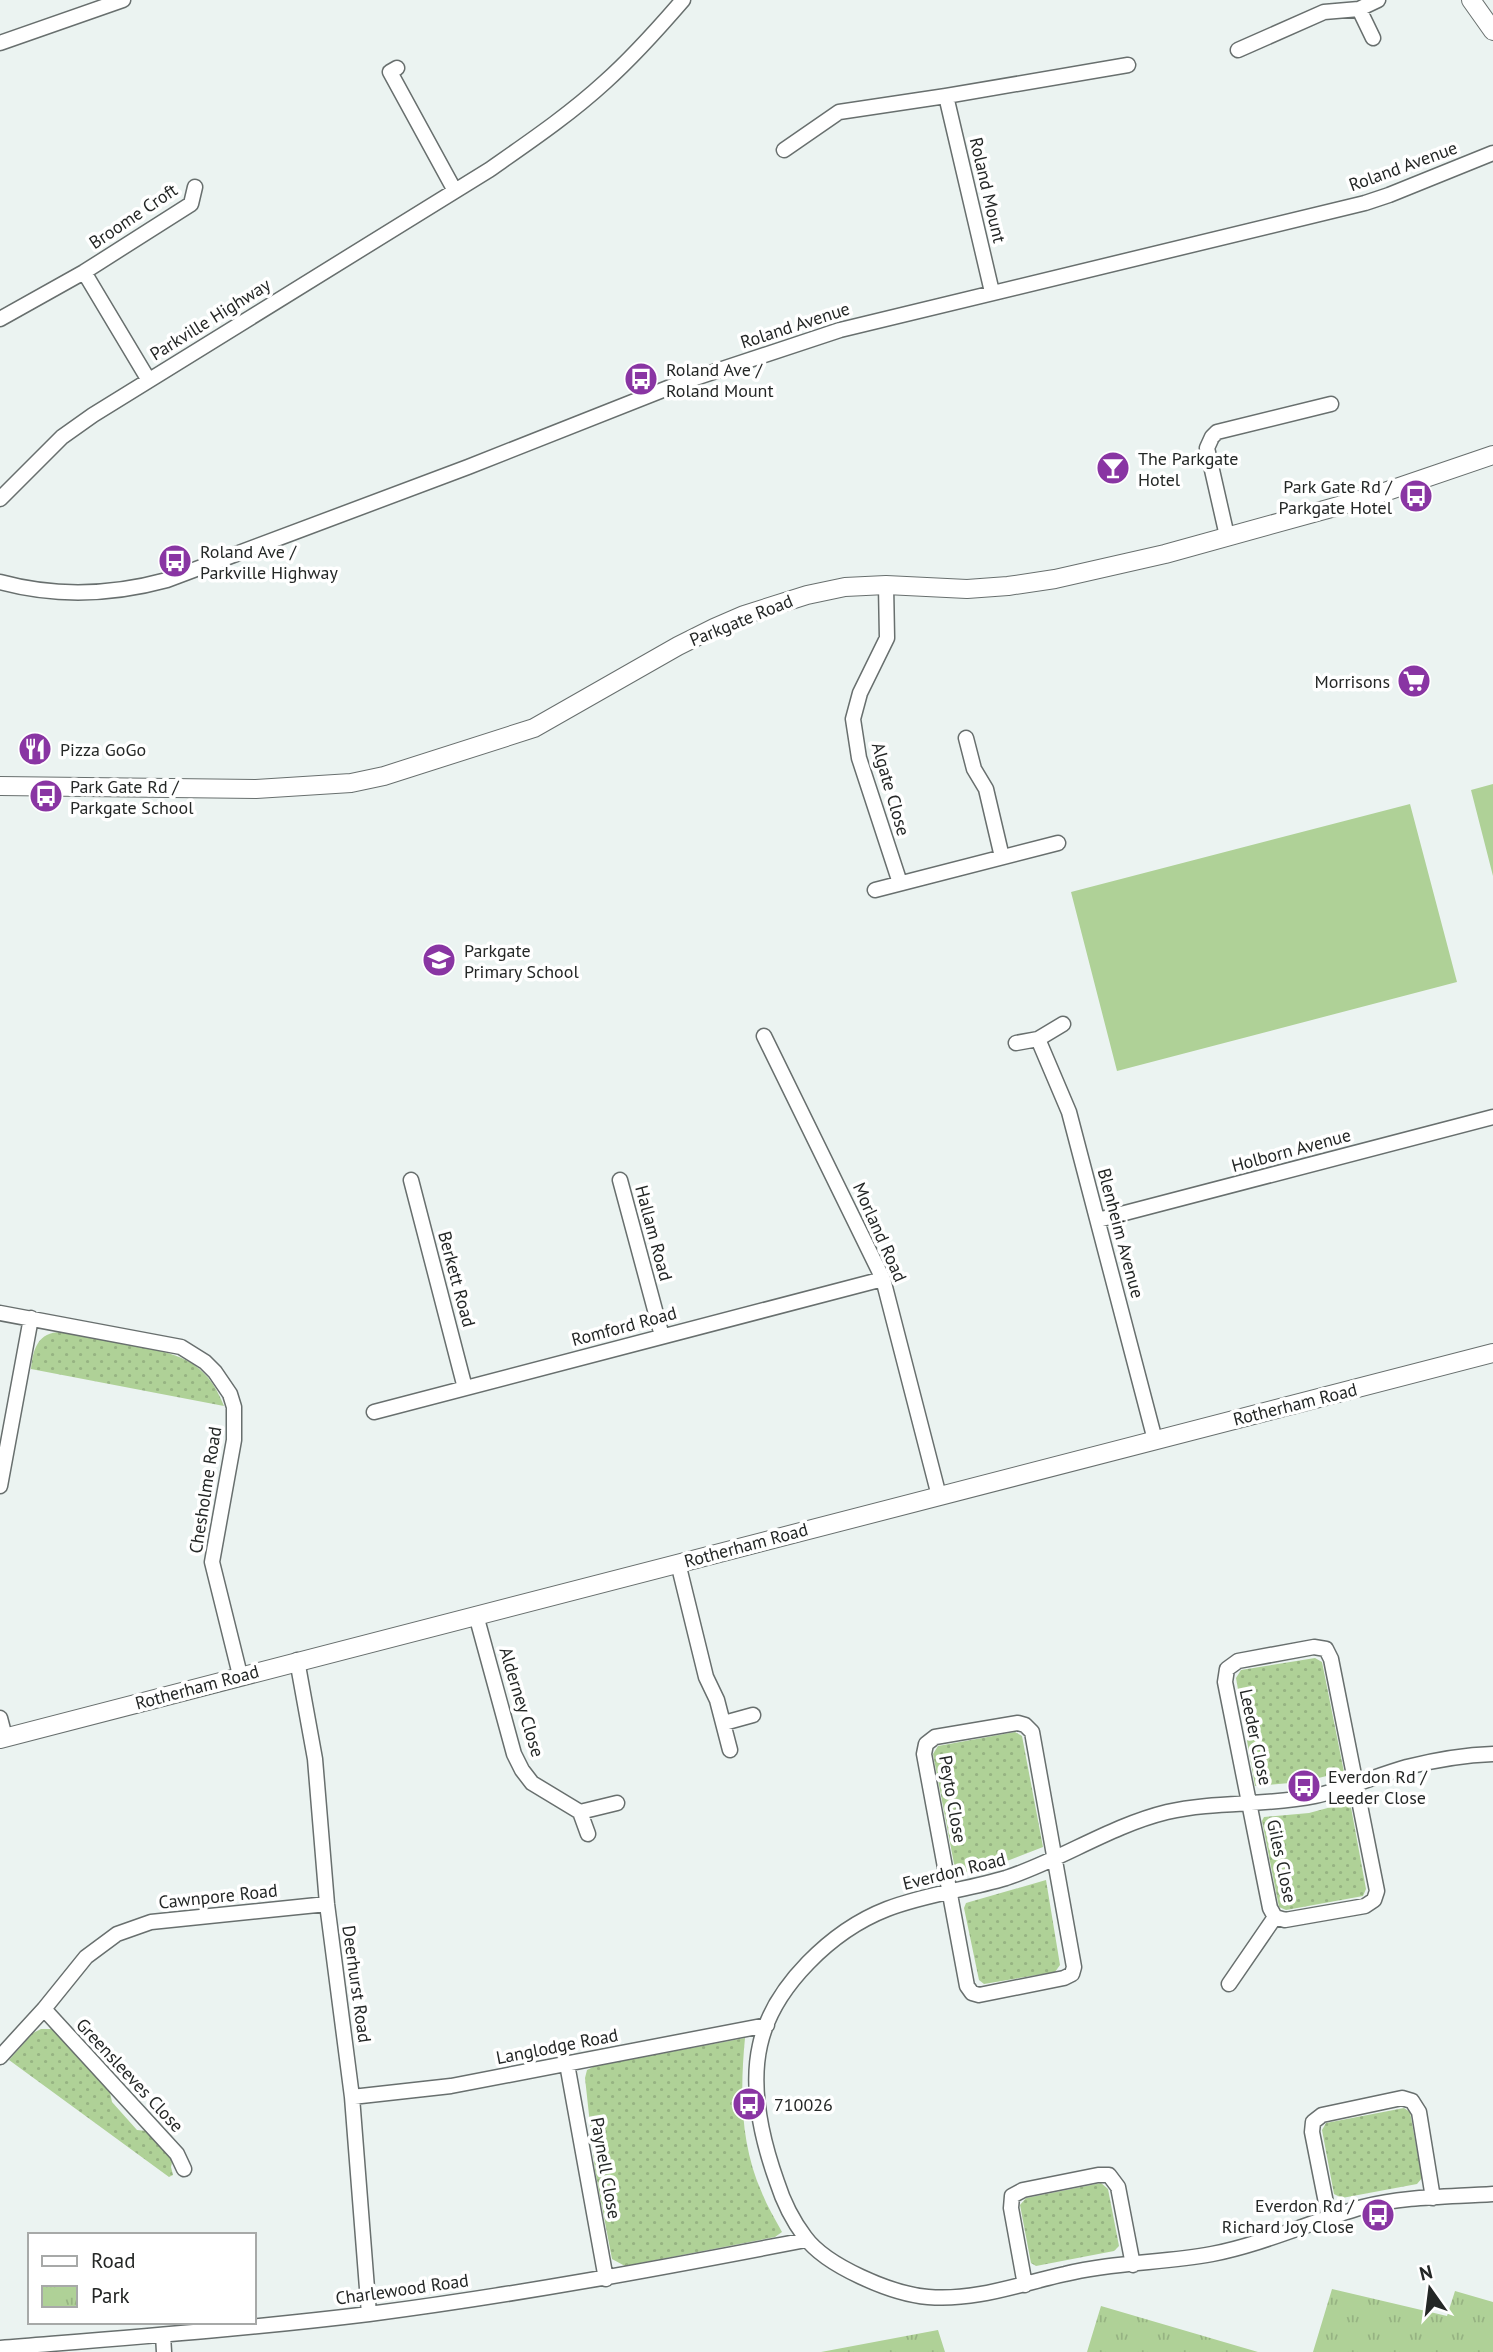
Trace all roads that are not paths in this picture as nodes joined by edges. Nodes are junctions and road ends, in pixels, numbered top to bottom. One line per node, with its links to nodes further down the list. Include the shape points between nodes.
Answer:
1 (123, 0): 8 (street)
2 (683, 0): 16 (street, Parkville Highway, via 605,83 543,132)
3 (1378, 0): 5 (street)
4 (1471, 0): 6 (street)
5 (1359, 9): 7 (street); 9 (street, via 1324,12)
6 (1493, 31)
7 (1373, 38)
8 (0, 43)
9 (1238, 50)
10 (1128, 65): 12 (street)
11 (390, 71): 16 (street)
12 (946, 96): 13 (street, via 839,112); 18 (street, Roland Mount)
13 (783, 150)
14 (1493, 152): 18 (street, Roland Avenue, via 1364,203)
15 (195, 187): 17 (street, Broome Croft, via 191,204)
16 (455, 191): 20 (street, Parkville Highway)
17 (84, 272): 19 (street, Broome Croft); 20 (street, Broome Croft)
18 (992, 292): 25 (street, Roland Avenue, via 840,330 683,382 167,580 67,593)
19 (0, 319)
20 (148, 379): 23 (street, Parkville Highway, via 62,437)
21 (1331, 404): 24 (street, via 1212,437 1207,448)
22 (1493, 455): 24 (street, Parkgate Road, via 1364,499)
23 (0, 499)
24 (1227, 537): 26 (street, Parkgate Road, via 1117,566 1008,586)
25 (0, 582)
26 (886, 585): 28 (street, Parkgate Road, via 807,594 744,615 678,646 534,728 384,776 256,789); 31 (street, Algate Close, via 887,638 860,692 853,719 859,758)
27 (966, 738): 30 (street, via 974,769 986,789)
28 (0, 786)
29 (1058, 842): 30 (street)
30 (1002, 857): 31 (street)
31 (900, 883): 32 (street)
32 (875, 890)
33 (1063, 1024): 35 (street)
34 (764, 1036): 41 (street, Morland Road)
35 (1038, 1039): 36 (street); 40 (street, Blenheim Avenue, via 1069,1112)
36 (1016, 1043)
37 (1493, 1117): 40 (street, Holborn Avenue)
38 (411, 1180): 46 (street, Berkett Road)
39 (620, 1180): 44 (street, Hallam Road)
40 (1098, 1220): 48 (street, Blenheim Avenue)
41 (883, 1279): 44 (street, Romford Road); 50 (street, Morland Road)
42 (0, 1313): 43 (street, Chesholme Road)
43 (30, 1318): 49 (street); 54 (street, Chesholme Road, via 181,1347 205,1362 222,1381 234,1407 234,1440 212,1562)
44 (662, 1336): 46 (street, Romford Road)
45 (1493, 1353): 48 (street, Rotherham Road)
46 (465, 1388): 47 (street, Romford Road)
47 (374, 1412)
48 (1155, 1440): 50 (street, Rotherham Road)
49 (0, 1486)
50 (939, 1496): 51 (street, Rotherham Road)
51 (678, 1563): 52 (street, Rotherham Road); 57 (street, via 706,1677)
52 (476, 1615): 53 (street, Rotherham Road); 64 (street, Alderney Close, via 522,1770 539,1788)
53 (297, 1660): 54 (street, Rotherham Road); 68 (street, Deerhurst Road, via 315,1759)
54 (240, 1675): 58 (street, Rotherham Road)
55 (754, 1715): 57 (street)
56 (0, 1718): 58 (street)
57 (724, 1723): 59 (street)
58 (2, 1738)
59 (730, 1750)
60 (1493, 1754): 61 (street, Everdon Road, via 1436,1760)
61 (1356, 1785): 62 (street, Everdon Road, via 1289,1800); 62 (street, Leeder Close, via 1331,1659 1326,1649 1314,1647 1238,1661 1227,1669 1225,1682); 69 (street, Giles Close, via 1377,1891 1374,1900 1365,1906 1285,1920)
62 (1250, 1802): 66 (street, Everdon Road, via 1154,1816); 69 (street, Giles Close, via 1269,1908)
63 (617, 1803): 64 (street)
64 (580, 1812): 65 (street)
65 (588, 1834)
66 (1054, 1858): 67 (street, Everdon Road, via 991,1883); 67 (street, via 1074,1967 1065,1978 972,1993); 67 (street, Peyto Close, via 1032,1732 1025,1724 935,1737 926,1744 924,1754)
67 (949, 1891): 72 (street, Everdon Road, via 881,1911 852,1926 802,1969)
68 (327, 1904): 71 (street, Cawnpore Road, via 151,1922 117,1934 86,1957); 75 (street, Deerhurst Road)
69 (1275, 1917): 70 (street)
70 (1229, 1984)
71 (44, 2009): 73 (street, Cawnpore Road); 76 (street, Greensleeves Close, via 177,2154)
72 (767, 2025): 74 (street, Langlodge Road); 80 (street, Everdon Road, via 760,2045 758,2106 767,2155 782,2197)
73 (0, 2057)
74 (567, 2064): 75 (street, Langlodge Road, via 451,2086); 82 (street, Paynell Close)
75 (352, 2097): 84 (street, Deerhurst Road)
76 (184, 2169)
77 (1493, 2194): 78 (street, Everdon Road)
78 (1433, 2198): 79 (street, Everdon Road, via 1366,2206); 79 (street, via 1419,2112 1412,2101 1402,2098 1322,2115 1313,2122)
79 (1329, 2218): 81 (street, Everdon Road, via 1214,2253)
80 (806, 2240): 82 (street, Charlewood Road); 83 (street, Everdon Road, via 841,2267 886,2287 926,2297 977,2296)
81 (1133, 2265): 83 (street, Everdon Road, via 1065,2273); 83 (street, via 1118,2187 1109,2175 1098,2175 1012,2196)
82 (607, 2279): 84 (street, Charlewood Road)
83 (1025, 2285)
84 (369, 2314): 85 (street, Charlewood Road)
85 (163, 2335): 86 (street, Charlewood Road); 87 (street)
86 (0, 2347)
87 (164, 2352)

